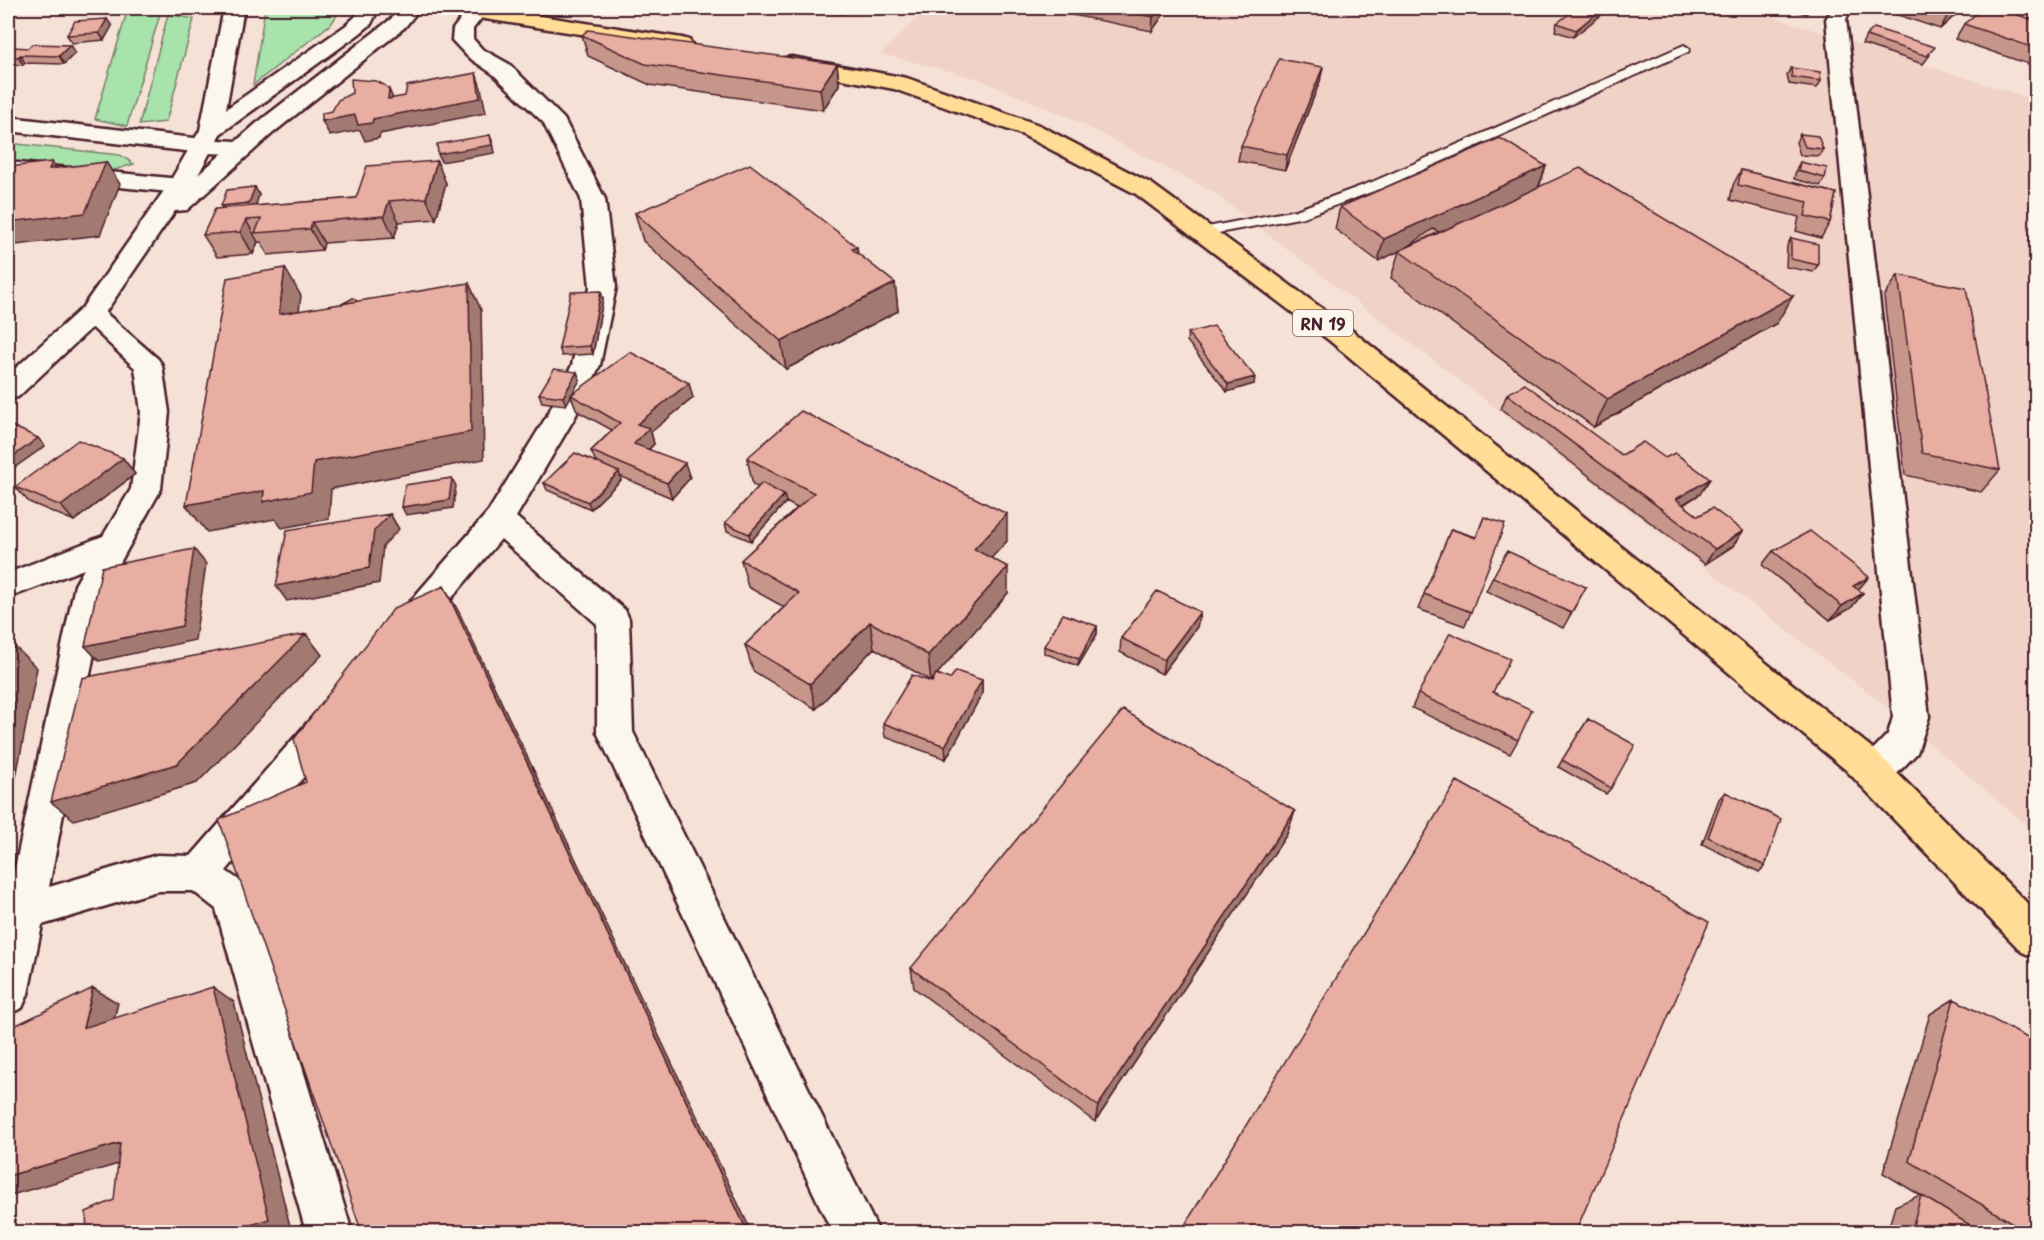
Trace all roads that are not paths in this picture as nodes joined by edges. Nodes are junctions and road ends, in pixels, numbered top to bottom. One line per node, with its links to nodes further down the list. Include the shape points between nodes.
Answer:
1 (234, 8): 10 (street)
2 (369, 8): 10 (street, via 364,20 352,30)
3 (410, 8): 11 (street, via 398,23)
4 (1843, 8): 23 (street, via 1836,19 1911,717 1904,742)
5 (465, 9): 6 (main road); 18 (street, via 462,40 501,69 553,119 593,199 603,287 586,365 561,417)
6 (703, 47)
7 (1684, 49): 14 (lane, via 1377,185 1299,214)
8 (772, 59): 14 (main road, RN 19, via 899,83 1031,130 1144,189)
9 (8, 124): 10 (street)
10 (207, 138): 11 (street); 13 (street)
11 (244, 147): 15 (street)
12 (8, 169): 13 (street)
13 (180, 186): 15 (street)
14 (1202, 232): 23 (main road, RN 19, via 1340,335)
15 (143, 236): 16 (street)
16 (91, 314): 17 (street); 19 (street, via 148,364 155,412 146,489)
17 (8, 390)
18 (499, 520): 21 (street); 29 (street, via 613,619 615,732)
19 (112, 545): 20 (street); 25 (street, via 91,585)
20 (8, 586)
21 (392, 647)
22 (346, 701): 24 (street)
23 (1873, 774): 26 (main road, RN 19)
24 (200, 874): 25 (street, via 158,873); 28 (street, via 232,898)
25 (24, 912): 27 (street)
26 (2037, 939)
27 (8, 994)
28 (329, 1233)
29 (856, 1233)

